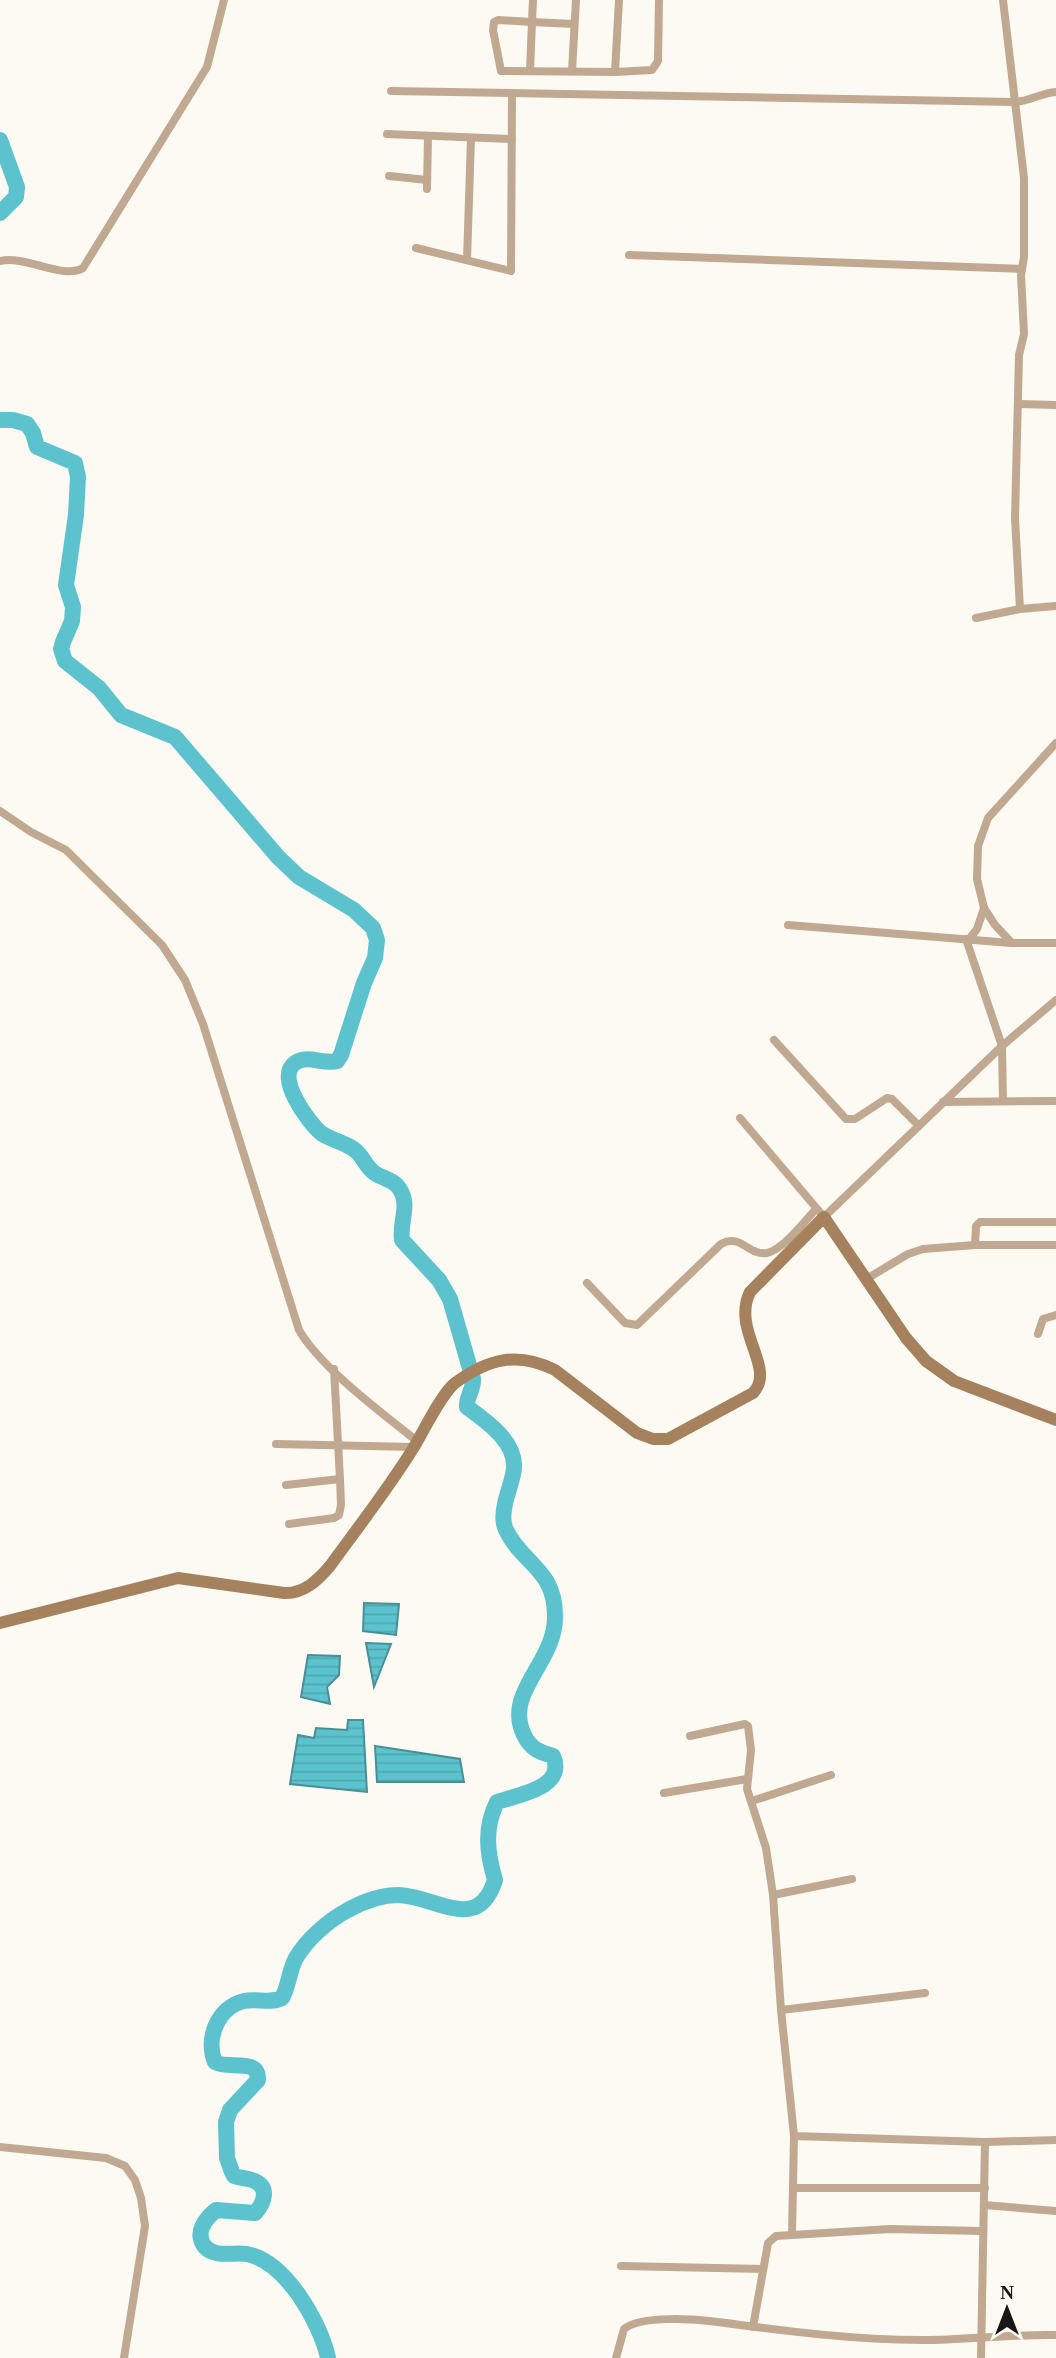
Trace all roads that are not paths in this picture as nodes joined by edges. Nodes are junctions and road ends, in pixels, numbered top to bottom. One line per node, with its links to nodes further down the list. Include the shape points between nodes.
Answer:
1 (224, 0): 24 (street, via 207,66 83,268 72,272)
2 (533, 0): 7 (street)
3 (576, 0): 8 (street)
4 (619, 0): 11 (street)
5 (659, 0): 11 (street, via 655,68)
6 (1003, 0): 15 (street)
7 (532, 22): 8 (street); 9 (street); 9 (street, via 498,20 493,26 501,71)
8 (574, 24): 10 (street)
9 (530, 71): 10 (street)
10 (572, 71): 11 (street)
11 (615, 72)
12 (391, 91): 14 (street)
13 (1056, 92): 15 (street)
14 (512, 93): 15 (street); 19 (street)
15 (1015, 102): 25 (street, via 1024,178)
16 (387, 134): 17 (street)
17 (428, 136): 18 (street); 20 (street, via 427,184)
18 (471, 138): 19 (street); 23 (street)
19 (512, 139): 23 (street, via 511,271)
20 (388, 176)
21 (416, 248): 23 (street)
22 (629, 255): 25 (street)
23 (467, 260)
24 (0, 261)
25 (1022, 269): 26 (street, via 1024,334)
26 (1018, 404): 27 (street); 29 (street)
27 (1056, 405)
28 (1056, 606): 29 (street)
29 (1020, 609): 30 (street)
30 (975, 618)
31 (1056, 743): 33 (street, via 988,818 982,831 976,859)
32 (0, 811): 54 (street, via 66,850 162,945 185,980 203,1024 296,1323 307,1342)
33 (984, 908): 35 (street); 36 (street)
34 (788, 925): 35 (street)
35 (968, 939): 36 (street); 40 (street)
36 (1011, 943): 37 (street)
37 (1056, 943)
38 (1056, 1000): 40 (street)
39 (774, 1040): 45 (street, via 846,1119 855,1119 887,1098)
40 (1002, 1046): 41 (street); 43 (street)
41 (1003, 1101): 42 (street); 43 (street)
42 (1056, 1101)
43 (943, 1102): 45 (street)
44 (740, 1118): 46 (street)
45 (919, 1126): 46 (street)
46 (820, 1213): 50 (street); 51 (street, via 773,1251 761,1253 731,1240 721,1244 637,1325 625,1323); 57 (street, via 745,1302 744,1321 762,1374 753,1392 668,1439 653,1439 637,1433 543,1364 522,1359 494,1361 453,1385)
47 (1056, 1222): 48 (street, via 980,1222)
48 (975, 1245): 49 (street); 50 (street, via 923,1248)
49 (1056, 1245)
50 (867, 1278): 55 (street, via 906,1338 938,1372)
51 (587, 1283)
52 (1056, 1315): 53 (street, via 1044,1319)
53 (1038, 1334)
54 (334, 1369): 57 (street); 58 (street)
55 (1056, 1420)
56 (276, 1444): 58 (street)
57 (416, 1444): 58 (street); 62 (street, via 330,1566 301,1591 284,1593 178,1578)
58 (337, 1445): 59 (street)
59 (340, 1479): 60 (street); 61 (street, via 339,1515)
60 (286, 1485)
61 (289, 1524)
62 (0, 1623)
63 (690, 1736): 65 (street, via 746,1724 751,1750)
64 (831, 1775): 67 (street)
65 (747, 1779): 66 (street); 67 (street)
66 (664, 1793)
67 (752, 1801): 69 (street)
68 (852, 1879): 69 (street)
69 (773, 1895): 71 (street)
70 (925, 1993): 71 (street)
71 (781, 2010): 72 (street)
72 (794, 2136): 74 (street); 76 (street)
73 (1056, 2140): 74 (street)
74 (985, 2142): 77 (street)
75 (0, 2147): 87 (street, via 106,2158 125,2166 135,2180 145,2226)
76 (793, 2188): 77 (street); 81 (street)
77 (985, 2188): 78 (street)
78 (984, 2205): 79 (street); 80 (street)
79 (1056, 2211)
80 (982, 2231): 81 (street, via 890,2228); 86 (street)
81 (792, 2234): 83 (street, via 771,2238)
82 (621, 2266): 83 (street)
83 (763, 2269): 84 (street)
84 (753, 2327): 86 (street, via 862,2338); 88 (street, via 695,2320 640,2321 624,2329)
85 (1056, 2335): 86 (street)
86 (980, 2336): 89 (street)
87 (124, 2358)
88 (615, 2358)
89 (981, 2358)

